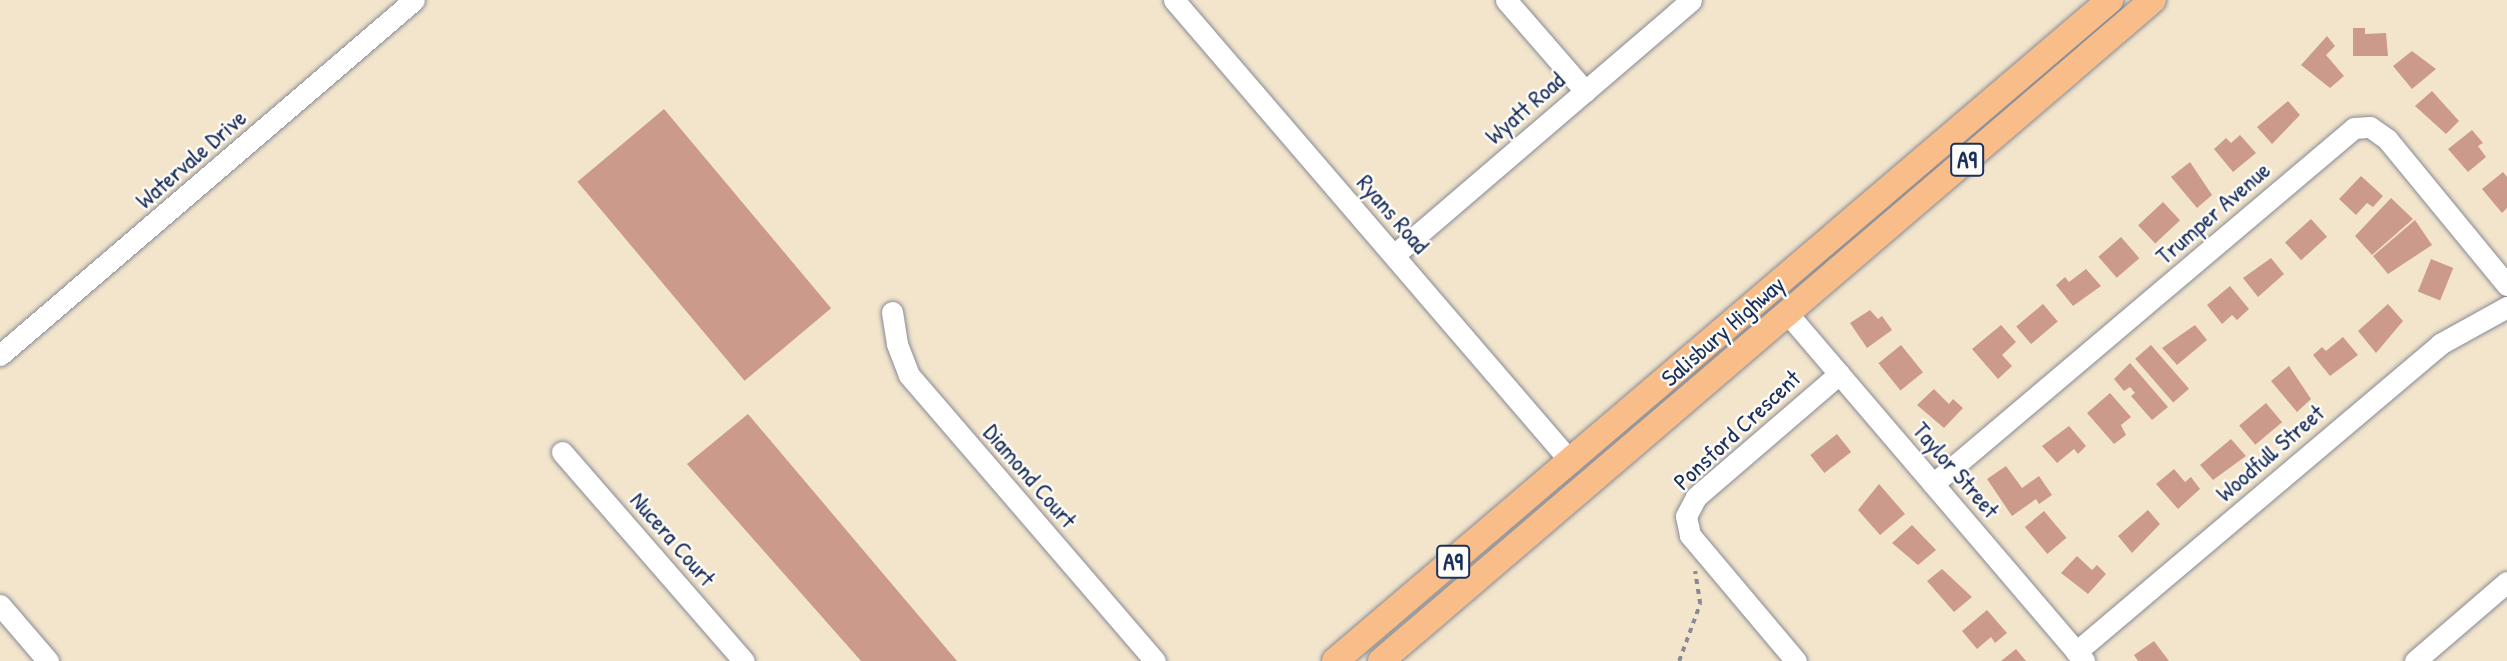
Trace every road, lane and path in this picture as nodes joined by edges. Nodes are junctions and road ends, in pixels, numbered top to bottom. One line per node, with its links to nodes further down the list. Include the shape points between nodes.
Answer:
1 (414, 0): 15 (street, Watervale Drive)
2 (1174, 0): 9 (street, Ryans Road)
3 (1506, 0): 8 (street)
4 (1691, 0): 8 (street, Wyatt Road)
5 (2110, 0): 11 (main road, Salisbury Highway / A9)
6 (2153, 0): 7 (main road, Salisbury Highway / A9)
7 (2125, 9): 14 (main road, Salisbury Highway / A9)
8 (1585, 92): 9 (street, Wyatt Road)
9 (1394, 255): 18 (street, Ryans Road)
10 (2507, 285): 19 (street, Trumper Avenue, via 2387,139 2370,127 2354,128)
11 (1768, 293): 14 (main road); 18 (main road, Salisbury Highway / A9)
12 (2507, 307): 24 (street, Woodfull Street, via 2440,344)
13 (892, 312): 27 (street, Diamond Court, via 897,344 909,375)
14 (1788, 314): 16 (street, Taylor Street); 20 (main road, Salisbury Highway / A9)
15 (0, 355)
16 (1839, 374): 19 (street, Taylor Street); 21 (street, Ponsford Crescent, via 1689,505 1687,527)
17 (562, 452): 26 (street, Nucera Court)
18 (1571, 462): 20 (main road); 28 (main road, Salisbury Highway / A9)
19 (1933, 484): 24 (street, Taylor Street)
20 (1589, 485): 29 (main road, Salisbury Highway / A9)
21 (1709, 557): 30 (path, via 1694,572 1700,604); 31 (street, Ponsford Crescent)
22 (2507, 582): 32 (street)
23 (0, 605): 25 (street)
24 (2080, 656)
25 (48, 661)
26 (744, 661)
27 (1155, 661)
28 (1335, 661)
29 (1381, 661)
30 (1679, 661)
31 (1796, 661)
32 (2415, 661)

